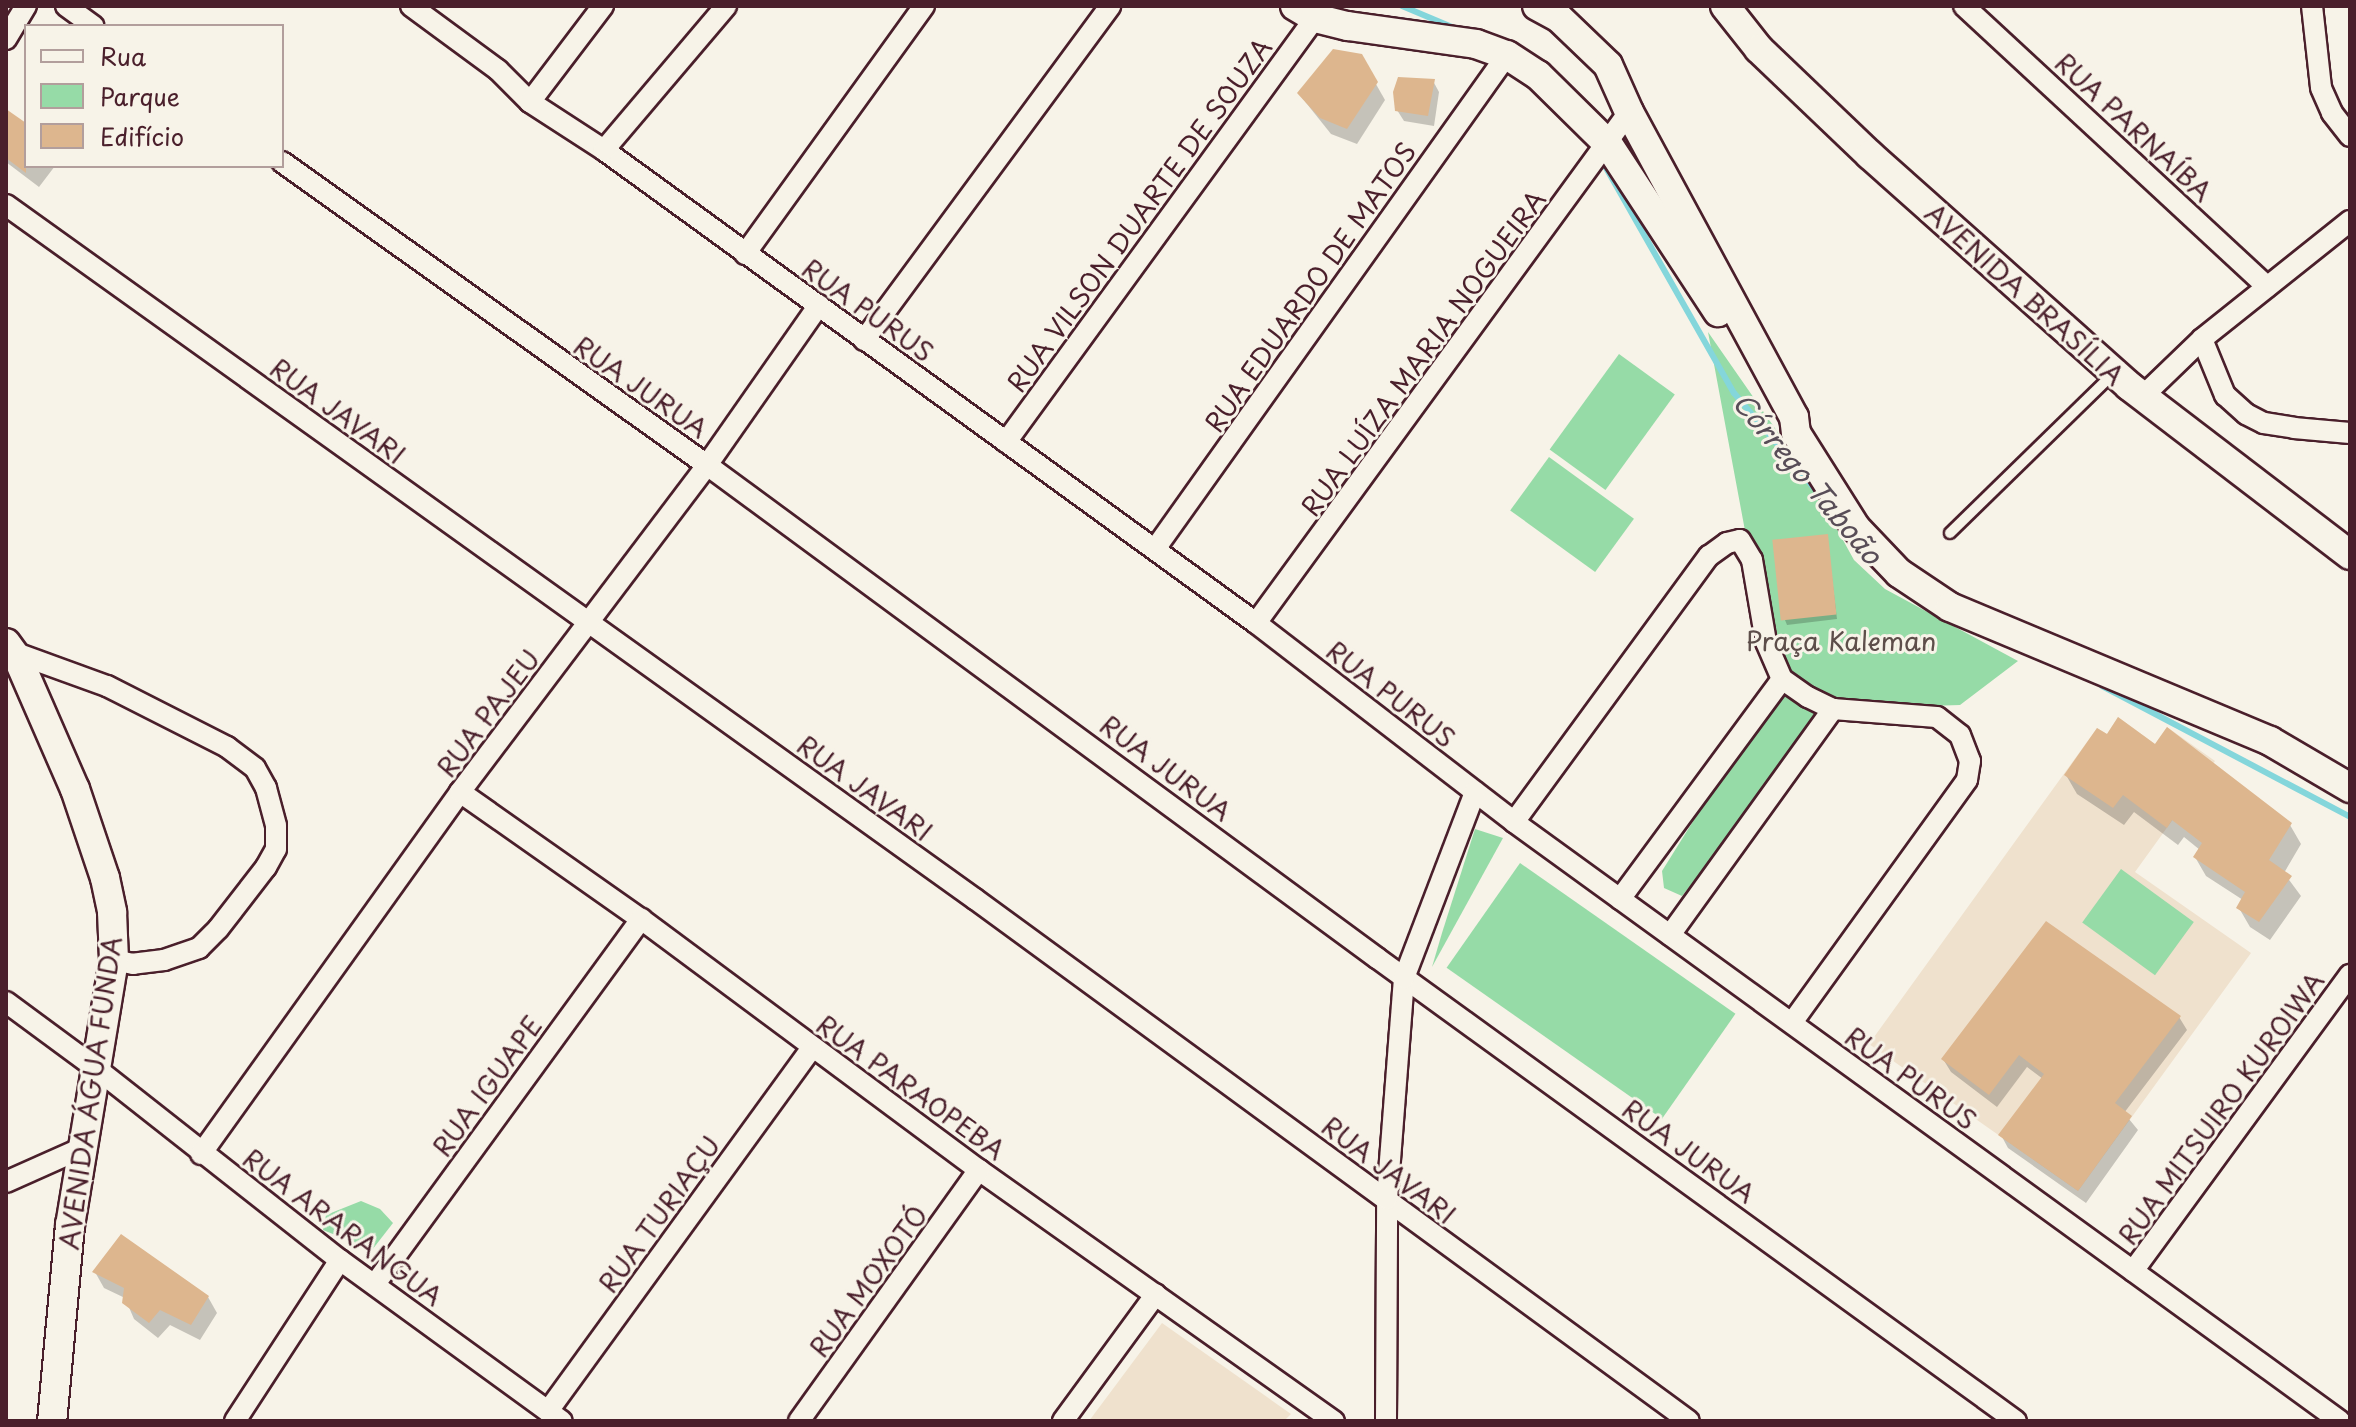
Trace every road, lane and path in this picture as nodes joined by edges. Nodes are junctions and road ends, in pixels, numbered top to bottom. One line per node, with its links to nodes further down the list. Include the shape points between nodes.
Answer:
1 (26, 6): 14 (street)
2 (66, 6): 13 (street)
3 (411, 6): 16 (street, RUA PURUS, via 498,70)
4 (603, 6): 16 (street)
5 (726, 6): 20 (street)
6 (924, 6): 24 (street)
7 (1110, 6): 28 (street)
8 (1537, 6): 17 (street, via 1558,17 1608,65)
9 (1725, 6): 29 (street, AVENIDA BRASÍLIA, via 1759,49 1870,155)
10 (1964, 6): 25 (street, RUA PARNAÍBA)
11 (2312, 6): 18 (street, via 2321,88)
12 (1305, 12): 15 (street, via 1361,28 1476,44); 33 (street, RUA VILSON DUARTE DE SOUZA)
13 (91, 24)
14 (6, 39)
15 (1507, 55): 19 (street, via 1538,75); 36 (street, RUA EDUARDO DE MATOS)
16 (530, 102): 20 (street, RUA PURUS)
17 (1629, 112): 19 (street, RUA LUÍZA MARIA NOGUEIRA); 31 (street, via 1794,417)
18 (2350, 136)
19 (1608, 144): 31 (street, via 1707,294 1781,421); 39 (street, RUA LUÍZA MARIA NOGUEIRA)
20 (604, 150): 24 (street, RUA PURUS)
21 (284, 163): 34 (street, RUA JURUA)
22 (6, 205): 38 (street, RUA JAVARI)
23 (2350, 221): 25 (street)
24 (745, 254): 26 (street, RUA PURUS)
25 (2267, 287): 27 (street)
26 (819, 305): 28 (street, RUA PURUS); 34 (street, RUA PAJEU)
27 (2202, 339): 30 (street); 32 (street, via 2225,395 2246,414 2264,423)
28 (864, 340): 33 (street, RUA PURUS)
29 (2115, 373): 30 (street, AVENIDA BRASÍLIA); 35 (lane)
30 (2142, 397): 37 (street, AVENIDA BRASÍLIA)
31 (1796, 433): 43 (street, via 1856,528 1899,573 1950,607 2270,741)
32 (2350, 433)
33 (1006, 442): 36 (street, RUA PURUS)
34 (707, 465): 38 (street, RUA PAJEU); 52 (street, RUA JURUA)
35 (1950, 533)
36 (1155, 549): 39 (street, RUA PURUS)
37 (2350, 555)
38 (588, 621): 44 (street, RUA PAJEU); 61 (street, RUA JAVARI)
39 (1256, 623): 45 (street, RUA PURUS)
40 (9, 647): 50 (street, AVENIDA ÁGUA FUNDA, via 75,789 105,878); 50 (street, via 107,686 227,747 255,768 266,788 276,849 218,929 199,948 164,960)
41 (1782, 679): 42 (street); 46 (street, via 1766,642 1752,560 1740,540 1727,543 1709,556); 47 (street)
42 (1833, 709): 49 (street); 54 (street, via 1937,717 1960,735 1970,761 1967,780)
43 (2350, 788)
44 (460, 792): 48 (street, RUA PARAOPEBA); 58 (street, RUA PAJEU)
45 (1475, 792): 46 (street, RUA PURUS); 52 (street)
46 (1514, 822): 47 (street, RUA PURUS)
47 (1620, 899): 49 (street, RUA PURUS)
48 (641, 919): 55 (street, RUA PARAOPEBA); 64 (street, RUA IGUAPE)
49 (1670, 935): 54 (street, RUA PURUS)
50 (114, 960): 56 (street, AVENIDA ÁGUA FUNDA)
51 (2350, 975): 63 (street, RUA MITSUIRO KUROIWA)
52 (1404, 978): 61 (street); 74 (street, RUA JURUA)
53 (6, 1002): 56 (street, RUA ARARANGUA)
54 (1792, 1023): 63 (street, RUA PURUS)
55 (812, 1047): 59 (street, RUA PARAOPEBA); 66 (street, RUA TURIAÇU)
56 (97, 1069): 57 (street, AVENIDA ÁGUA FUNDA); 58 (street, RUA ARARANGUA)
57 (82, 1148): 60 (street); 67 (street, AVENIDA ÁGUA FUNDA)
58 (201, 1154): 62 (street, RUA ARARANGUA)
59 (979, 1170): 65 (street, RUA PARAOPEBA); 69 (street, RUA MOXOTÓ)
60 (6, 1182)
61 (1387, 1199): 72 (street); 73 (street, RUA JAVARI)
62 (340, 1260): 64 (street, RUA ARARANGUA); 68 (street)
63 (2133, 1271): 75 (street, RUA PURUS)
64 (375, 1284): 66 (street, RUA ARARANGUA)
65 (1156, 1294): 70 (street); 71 (street, RUA PARAOPEBA)
66 (555, 1416)
67 (52, 1421)
68 (235, 1421)
69 (799, 1421)
70 (1063, 1421)
71 (1334, 1421)
72 (1386, 1421)
73 (1689, 1421)
74 (2016, 1421)
75 (2340, 1421)

